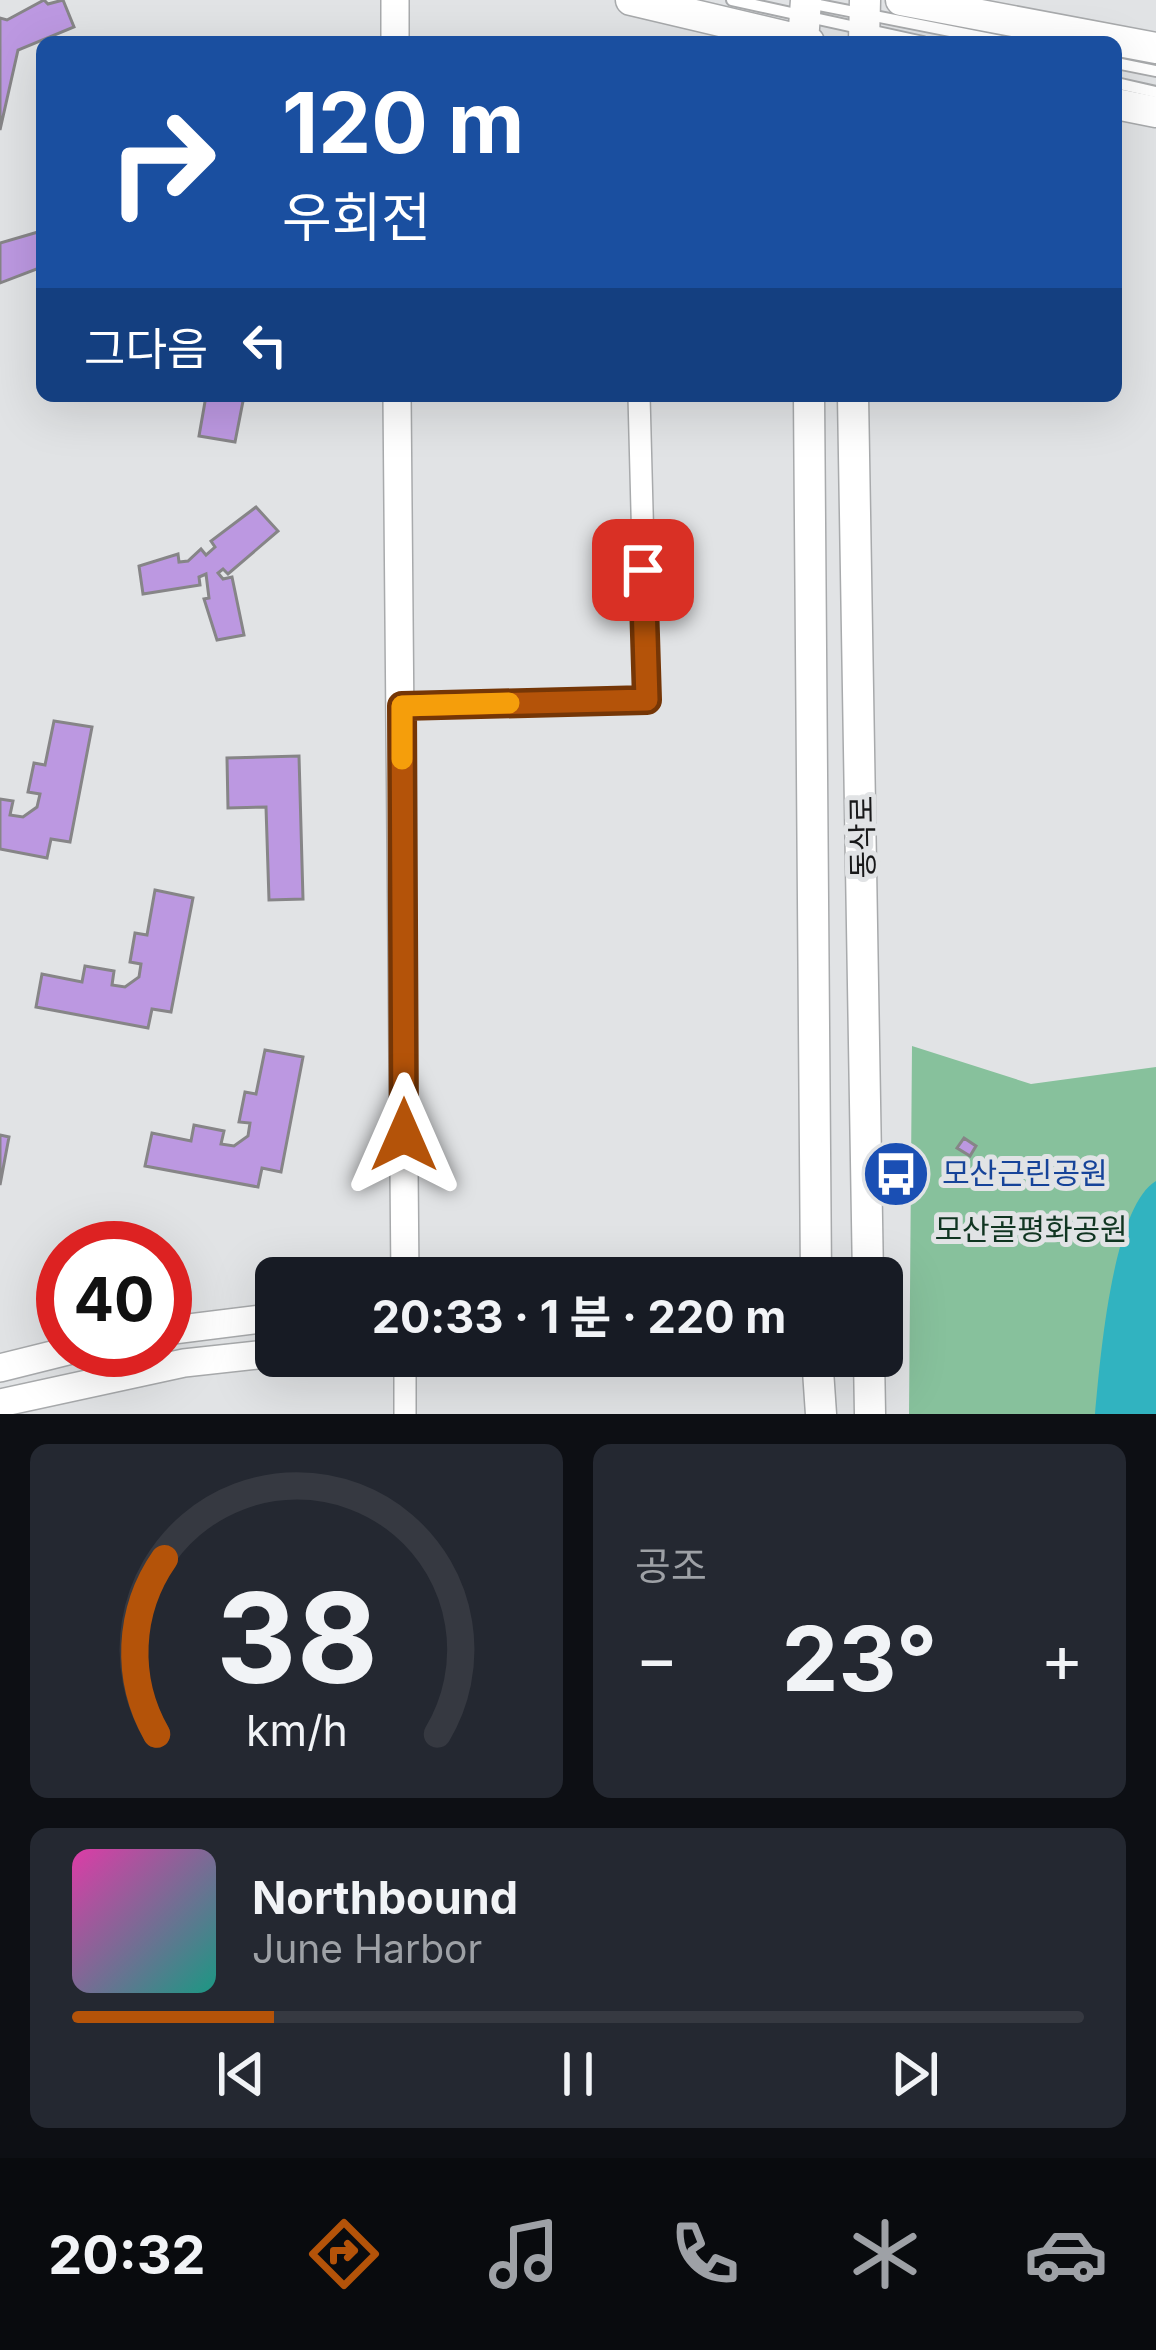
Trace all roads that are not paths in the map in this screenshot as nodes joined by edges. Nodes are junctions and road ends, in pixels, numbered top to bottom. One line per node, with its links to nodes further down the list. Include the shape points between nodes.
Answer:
1 (395, 0): 7 (street)
2 (631, 0): 5 (main road)
3 (732, 0): 5 (lane)
4 (902, 0): 10 (main road)
5 (803, 21): 6 (lane)
6 (864, 22): 8 (lane); 9 (lane)
7 (394, 36)
8 (905, 36)
9 (963, 36)
10 (1092, 36)
11 (1122, 42): 12 (main road)
12 (1156, 48)
13 (1122, 64): 14 (lane)
14 (1156, 71)
15 (1122, 87): 17 (lane)
16 (1122, 104): 17 (main road)
17 (1154, 106)
18 (397, 402): 22 (street)
19 (639, 402): 22 (street, via 647,700)
20 (809, 402): 24 (main road, 동삭로)
21 (854, 402): 25 (main road, 동삭로)
22 (402, 706): 23 (street)
23 (405, 1257)
24 (816, 1257)
25 (868, 1257)
26 (255, 1320): 27 (street)
27 (192, 1328)
28 (255, 1355): 34 (street)
29 (36, 1359): 30 (street)
30 (0, 1368)
31 (405, 1377): 35 (street)
32 (819, 1377): 36 (main road)
33 (869, 1377): 37 (main road)
34 (0, 1403)
35 (405, 1414)
36 (820, 1414)
37 (870, 1414)

